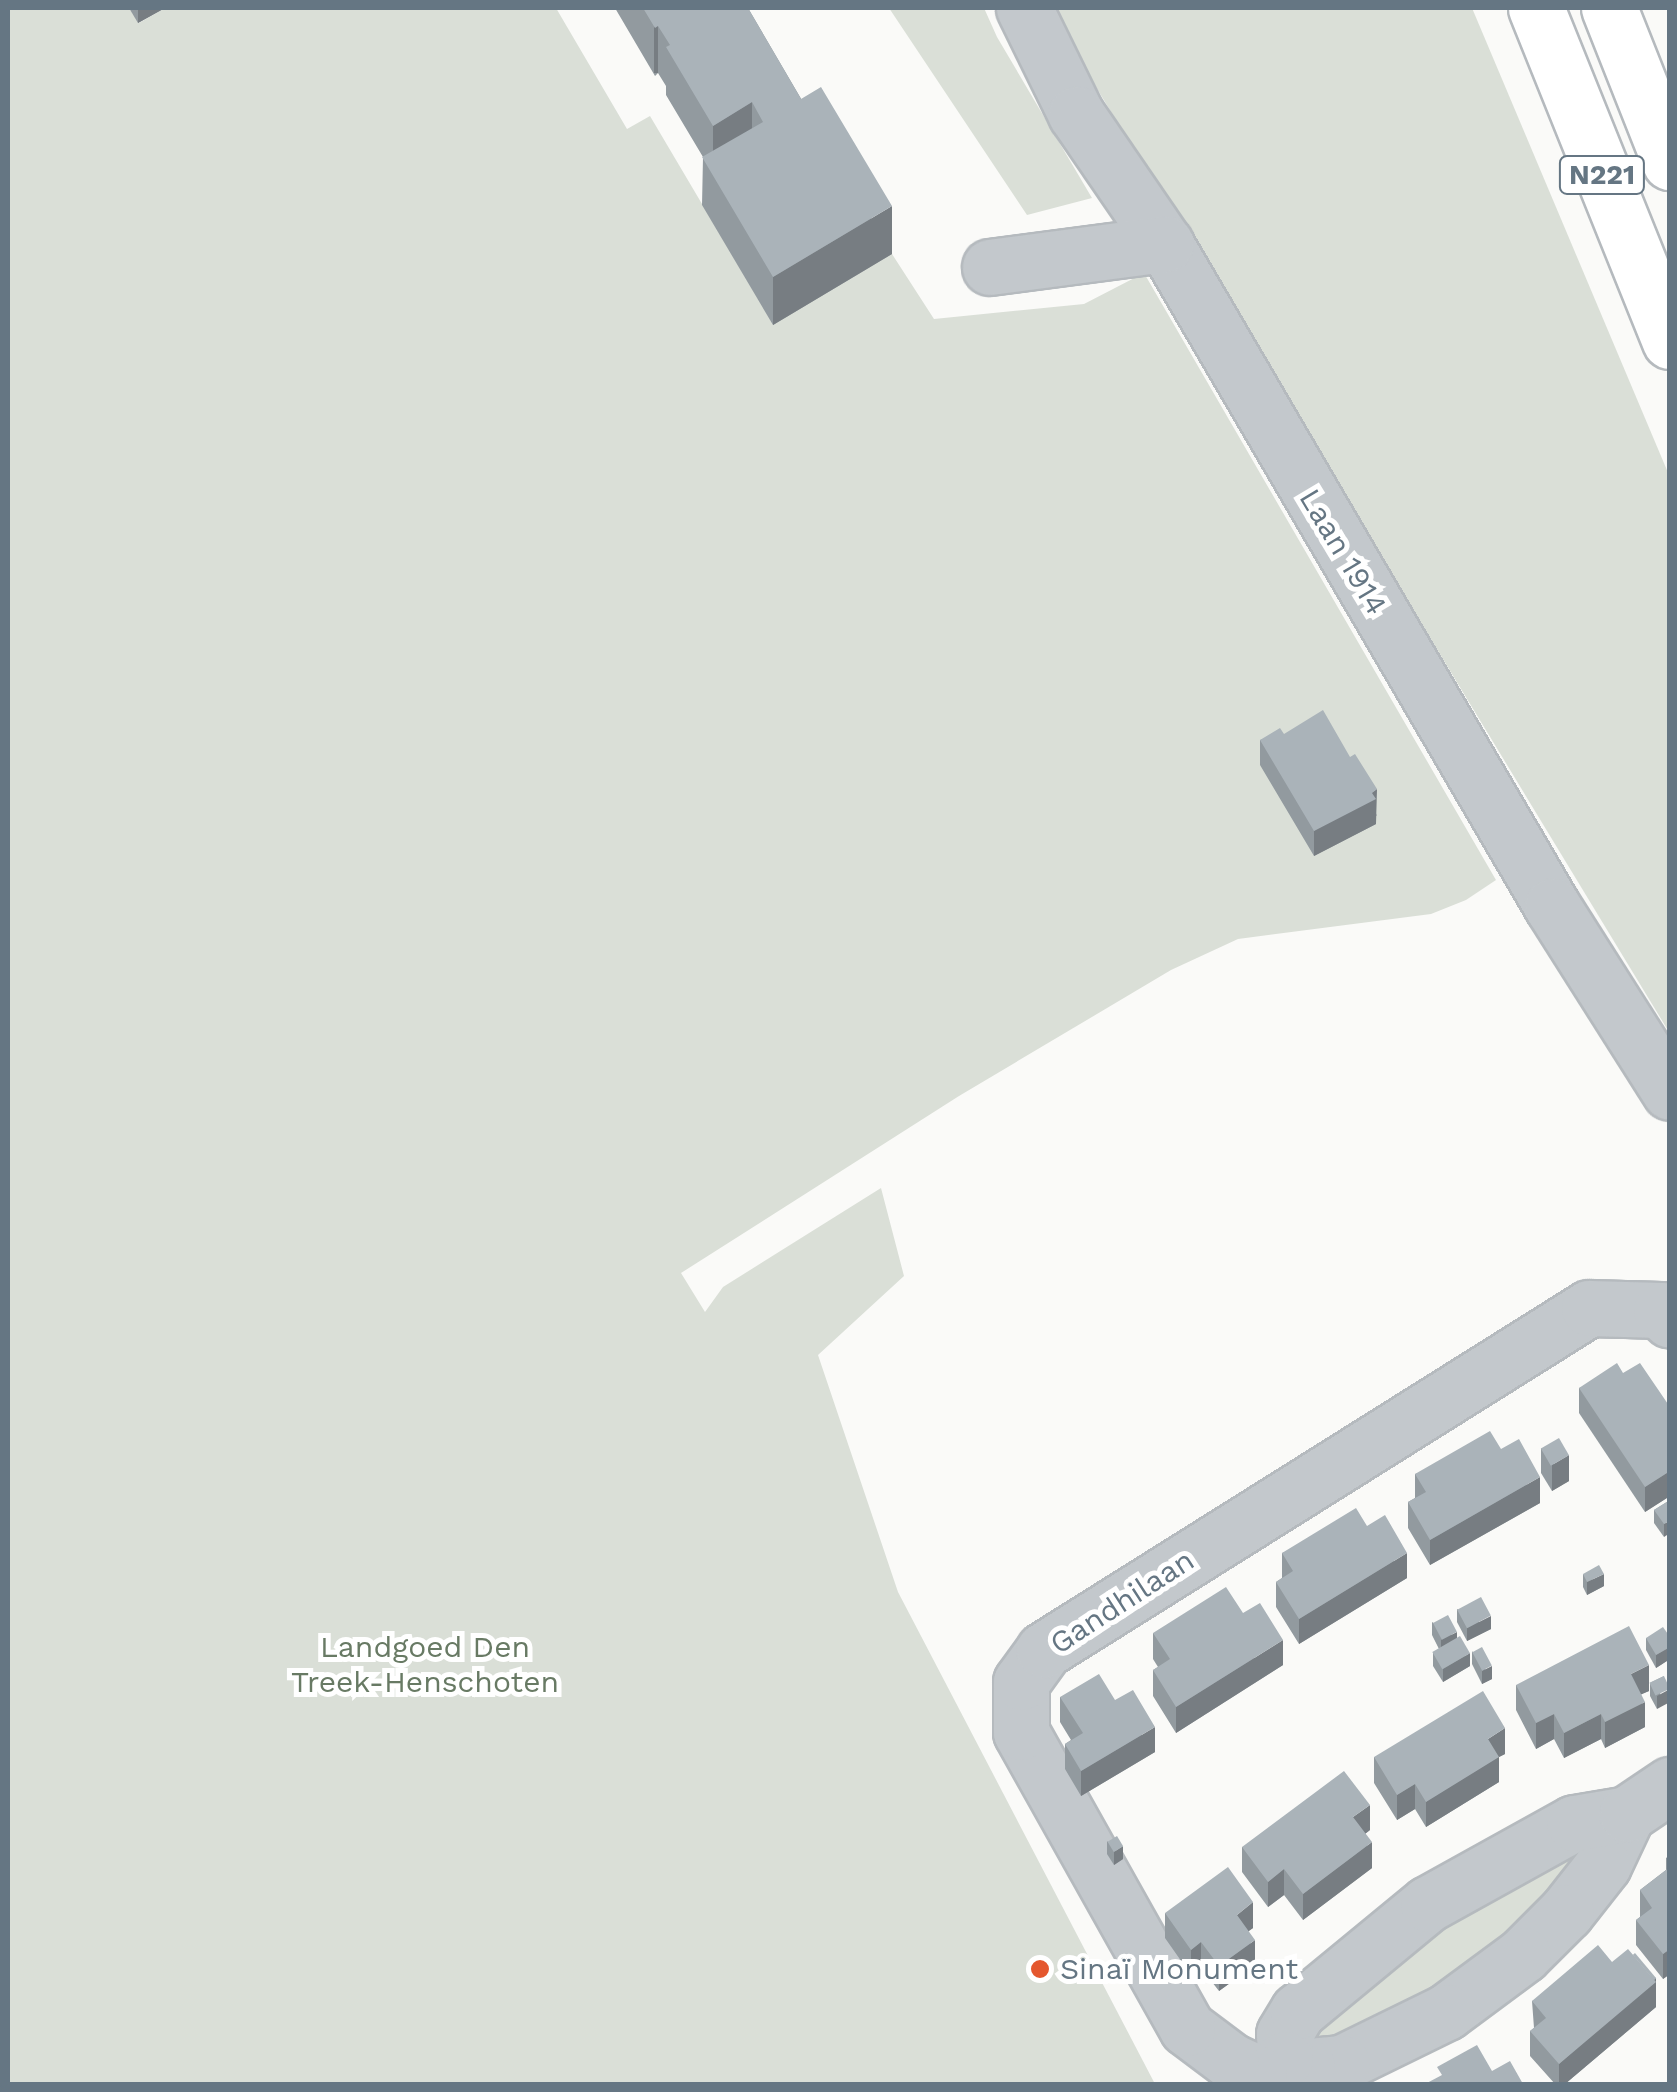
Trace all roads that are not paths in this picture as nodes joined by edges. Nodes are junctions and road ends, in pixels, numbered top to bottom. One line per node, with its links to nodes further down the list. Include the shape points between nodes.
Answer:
1 (1024, 8): 5 (street, Laan 1914, via 1076,114)
2 (1536, 8): 7 (main road, N221)
3 (1609, 8): 4 (main road, N221)
4 (1670, 162)
5 (1165, 244): 6 (street); 8 (street, Laan 1914, via 1532,872)
6 (990, 267)
7 (1670, 341)
8 (1670, 1092)
9 (1670, 1320): 11 (street, Gandhilaan, via 1661,1310 1589,1308 1044,1650 1021,1682 1021,1732 1187,2028 1260,2074)
10 (1648, 1800): 11 (street, Gandhilaan, via 1574,1823 1428,1904 1298,2012 1284,2034); 11 (street, Gandhilaan, via 1566,1912 1523,1956 1446,2012 1342,2063 1307,2066)
11 (1285, 2058)

